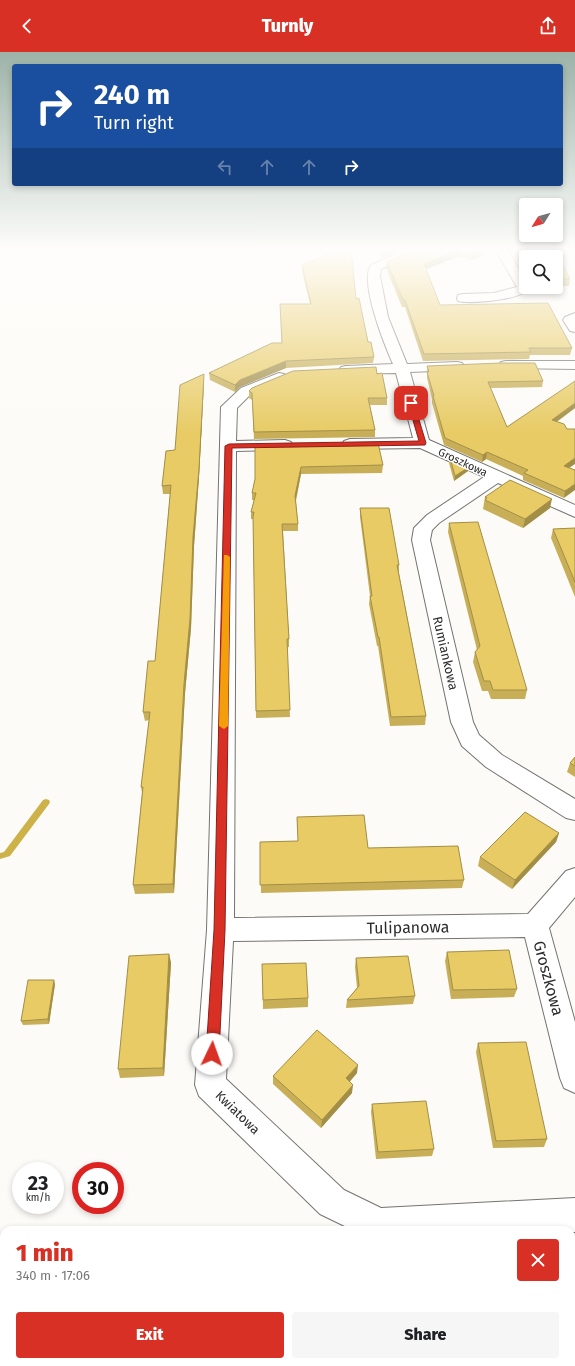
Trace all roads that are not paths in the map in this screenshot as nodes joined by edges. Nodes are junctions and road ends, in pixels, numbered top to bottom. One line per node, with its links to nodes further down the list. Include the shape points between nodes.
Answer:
1 (380, 310): 5 (street, Groszkowa)
2 (575, 317): 3 (street, via 570,320)
3 (575, 328)
4 (575, 366): 5 (street, via 481,365)
5 (402, 369): 6 (street); 8 (street, Groszkowa)
6 (327, 370)
7 (298, 371): 11 (street, Kwiatowa, via 246,391 229,407)
8 (422, 443): 9 (street); 12 (street, Groszkowa)
9 (337, 444)
10 (298, 445): 11 (street)
11 (229, 446): 17 (street, Kwiatowa)
12 (496, 477): 13 (street, Groszkowa); 14 (street, Rumiankowa, via 433,519 423,528 421,540 462,722 470,740 494,762)
13 (575, 512)
14 (575, 811)
15 (575, 879): 16 (street)
16 (535, 925): 17 (street, Tulipanowa); 18 (street, Groszkowa)
17 (220, 930): 19 (street, Kwiatowa, via 210,1086 332,1202 379,1225)
18 (575, 1078)
19 (575, 1215)

